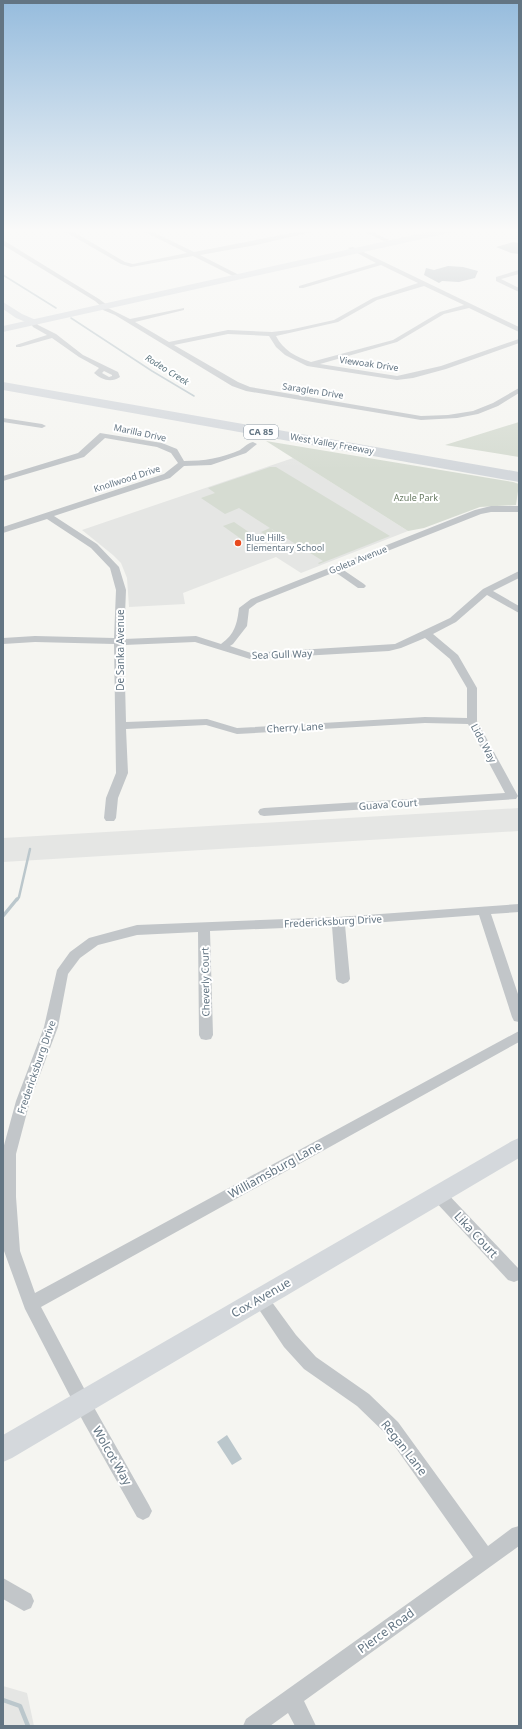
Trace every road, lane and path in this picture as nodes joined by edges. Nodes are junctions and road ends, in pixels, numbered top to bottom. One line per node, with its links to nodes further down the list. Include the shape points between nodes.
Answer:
1 (9, 309): 8 (main road)
2 (83, 309): 8 (main road)
3 (105, 309): 9 (street, Saraglen Drive)
4 (179, 309): 9 (street)
5 (358, 309): 14 (street, via 336,321)
6 (459, 309): 18 (street, via 442,313 395,341)
7 (475, 309): 12 (street)
8 (30, 321): 10 (main road); 11 (main road); 13 (street, via 34,326)
9 (128, 321): 16 (street, Saraglen Drive)
10 (3, 325)
11 (3, 329)
12 (519, 330)
13 (52, 333): 17 (street); 19 (street, via 74,352)
14 (272, 334): 16 (street, via 228,332); 18 (street, Viewoak Drive, via 281,350)
15 (519, 341): 18 (street, Viewoak Drive, via 410,377 397,378)
16 (168, 344): 22 (street, Saraglen Drive, via 249,390 421,418 455,417 474,413)
17 (18, 346)
18 (310, 364)
19 (103, 368)
20 (3, 375): 27 (highway, West Valley Freeway / CA 85)
21 (3, 386): 28 (highway, West Valley Freeway / CA 85)
22 (519, 390)
23 (3, 420): 24 (street)
24 (42, 426)
25 (253, 444): 26 (street, via 243,451 208,463)
26 (182, 464): 29 (street, Marilla Drive, via 174,451 159,445 103,435 81,455); 31 (street, Knollwood Drive, via 167,476)
27 (519, 464)
28 (519, 477)
29 (3, 479)
30 (519, 509): 33 (street, Goleta Avenue, via 491,509 478,512)
31 (48, 515): 32 (street, Knollwood Drive); 40 (street, De Sanka Avenue, via 94,546 114,567 121,590)
32 (3, 530)
33 (336, 569): 35 (street); 41 (street, Goleta Avenue, via 254,601 244,608 242,626 230,642)
34 (519, 574): 36 (street, Sea Gull Way)
35 (361, 586)
36 (486, 592): 37 (street); 38 (street, Sea Gull Way, via 453,620)
37 (519, 610)
38 (426, 634): 41 (street, Sea Gull Way, via 398,646 371,650 250,656); 42 (street, Lido Way, via 454,657 472,688)
39 (3, 641): 40 (street, Sea Gull Way, via 35,639)
40 (119, 642): 41 (street, Sea Gull Way, via 196,639); 43 (street, De Sanka Avenue)
41 (222, 647)
42 (472, 721): 43 (street, Cherry Lane, via 425,720 237,731 207,722); 44 (street, Lido Way)
43 (120, 726): 46 (street, De Sanka Avenue, via 122,773 112,798)
44 (512, 796): 45 (street, Guava Court)
45 (264, 812)
46 (110, 818)
47 (519, 908): 48 (street, Fredericksburg Drive)
48 (484, 911): 49 (street, Fredericksburg Drive); 52 (street)
49 (338, 921): 50 (street, Fredericksburg Drive); 51 (street)
50 (204, 928): 53 (street, Cheverly Court); 56 (street, Fredericksburg Drive, via 137,930 94,941 75,955 62,973 51,1027)
51 (343, 979)
52 (519, 1017)
53 (206, 1035)
54 (519, 1036): 60 (street, Williamsburg Lane)
55 (519, 1146): 57 (main road, Cox Avenue)
56 (6, 1154): 60 (street, Fredericksburg Drive, via 12,1251)
57 (438, 1194): 58 (street, Lika Court); 59 (main road, Cox Avenue)
58 (514, 1275)
59 (260, 1299): 61 (main road, Cox Avenue); 65 (street, Regan Lane, via 290,1341 310,1362 363,1400 392,1428)
60 (31, 1304): 61 (street, Fredericksburg Drive)
61 (82, 1402): 62 (main road, Cox Avenue); 63 (street, Wolcot Way)
62 (3, 1449)
63 (143, 1511)
64 (519, 1534): 65 (street, Pierce Road)
65 (486, 1559): 68 (street, Pierce Road)
66 (3, 1588): 67 (street)
67 (24, 1601)
68 (292, 1699): 69 (street, Pierce Road); 70 (street)
69 (253, 1726)
70 (306, 1726)

